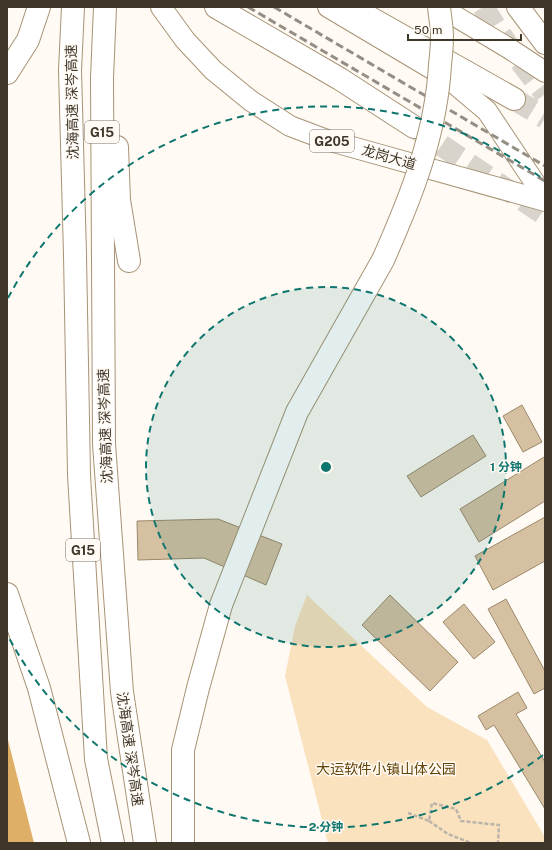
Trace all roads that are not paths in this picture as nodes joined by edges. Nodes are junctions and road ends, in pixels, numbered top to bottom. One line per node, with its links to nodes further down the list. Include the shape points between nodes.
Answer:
1 (39, 7): 12 (highway, via 28,40)
2 (73, 7): 20 (highway, 沈海高速 深岑高速 / G15, via 70,70 78,476 96,759)
3 (105, 7): 17 (highway, 沈海高速 深岑高速 / G15, via 102,78)
4 (118, 7): 17 (highway, via 114,76 119,200)
5 (161, 7): 16 (main road, 龙岗大道 / G205, via 185,40 213,70 251,101 290,126 327,140)
6 (216, 7): 15 (highway, via 340,79)
7 (328, 7): 16 (main road, via 449,79 487,111)
8 (351, 7): 14 (highway)
9 (440, 7): 13 (main road); 22 (highway, bridge, via 442,38 435,110 426,149 408,203 383,260 297,412 221,605 183,750)
10 (518, 7): 11 (highway)
11 (545, 43)
12 (13, 65)
13 (545, 72)
14 (514, 99)
15 (414, 127)
16 (545, 200)
17 (117, 258): 21 (highway, 沈海高速 深岑高速 / G15, via 104,444 122,692)
18 (7, 594): 19 (highway, via 39,688)
19 (79, 843)
20 (113, 843)
21 (145, 843)
22 (183, 843)

